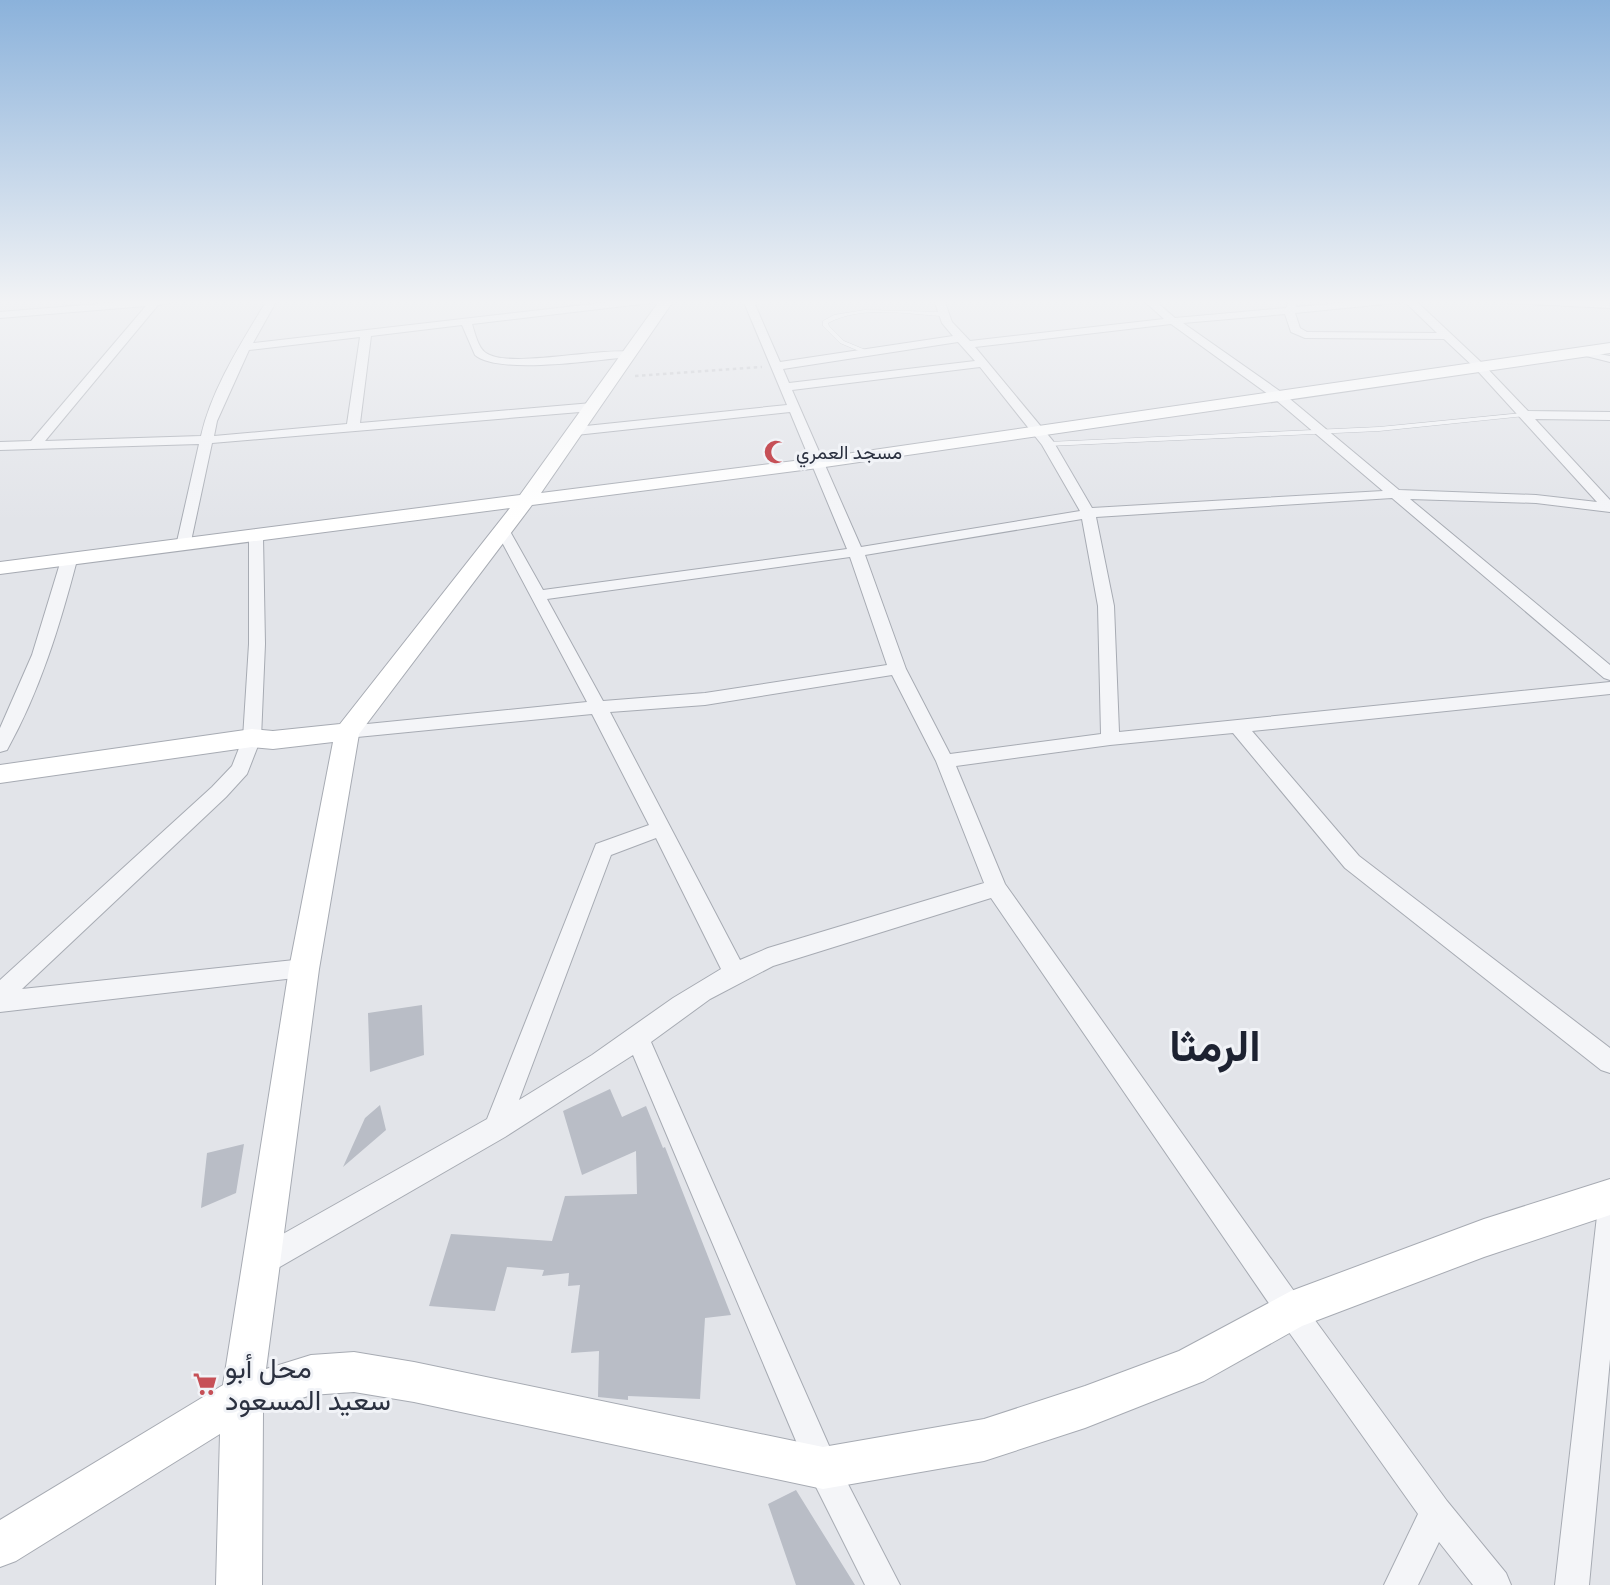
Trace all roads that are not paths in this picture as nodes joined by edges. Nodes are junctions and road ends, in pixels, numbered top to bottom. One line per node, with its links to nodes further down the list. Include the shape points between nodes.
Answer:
1 (95, 374): 22 (street)
2 (232, 374): 21 (street)
3 (361, 374): 17 (street)
4 (615, 374): 13 (street)
5 (780, 374): 11 (street)
6 (893, 374): 11 (street)
7 (992, 374): 20 (street)
8 (1247, 374): 12 (street)
9 (1428, 374): 12 (street)
10 (1486, 374): 15 (street)
11 (786, 387): 14 (street)
12 (1280, 397): 19 (street); 20 (street)
13 (592, 407): 17 (street); 18 (street)
14 (795, 408): 18 (street); 24 (street)
15 (1523, 415): 16 (street); 19 (lane); 27 (street)
16 (1610, 416)
17 (354, 427): 21 (street)
18 (576, 430): 26 (street)
19 (1321, 432): 20 (lane); 25 (street)
20 (1043, 438): 24 (street); 28 (street)
21 (207, 440): 22 (street); 31 (street)
22 (35, 445): 23 (street)
23 (0, 446)
24 (818, 463): 26 (street); 32 (street)
25 (1395, 494): 27 (street, via 1523,498); 28 (street); 37 (street)
26 (526, 501): 29 (street); 30 (street)
27 (1610, 508)
28 (1088, 513): 32 (street); 42 (street, via 1106,606)
29 (502, 529): 35 (street); 41 (street)
30 (256, 537): 31 (street); 43 (street)
31 (183, 546): 33 (street)
32 (856, 552): 35 (street); 36 (street)
33 (69, 560): 34 (street); 44 (street, via 54,621 22,705)
34 (0, 568)
35 (540, 595): 39 (street)
36 (897, 669): 39 (street, via 758,693); 45 (street)
37 (1610, 674)
38 (1610, 688): 40 (street)
39 (598, 706): 41 (street); 48 (street)
40 (1238, 726): 42 (street); 55 (street, via 1352,862)
41 (347, 732): 43 (street); 50 (street)
42 (1110, 739): 45 (street)
43 (259, 742): 46 (street); 47 (street); 52 (street, via 219,792)
44 (0, 745)
45 (945, 761): 49 (street)
46 (0, 774)
47 (0, 787)
48 (661, 829): 51 (street); 56 (street, via 603,850)
49 (996, 888): 51 (street); 60 (street)
50 (304, 969): 53 (street); 59 (street)
51 (734, 971): 54 (street)
52 (0, 995)
53 (0, 1002)
54 (637, 1037): 56 (street); 62 (street)
55 (1610, 1062)
56 (496, 1128): 59 (street)
57 (1610, 1197): 60 (street, via 1484,1238)
58 (1610, 1216): 69 (street)
59 (260, 1262): 61 (street)
60 (1291, 1311): 62 (street, via 1190,1367 1085,1407 984,1440); 63 (street)
61 (242, 1397): 62 (street, via 311,1375 354,1372); 64 (street); 65 (street)
62 (823, 1468): 66 (street)
63 (1436, 1511): 67 (street); 68 (street)
64 (0, 1545)
65 (239, 1585)
66 (883, 1585)
67 (1401, 1585)
68 (1494, 1585)
69 (1572, 1585)

